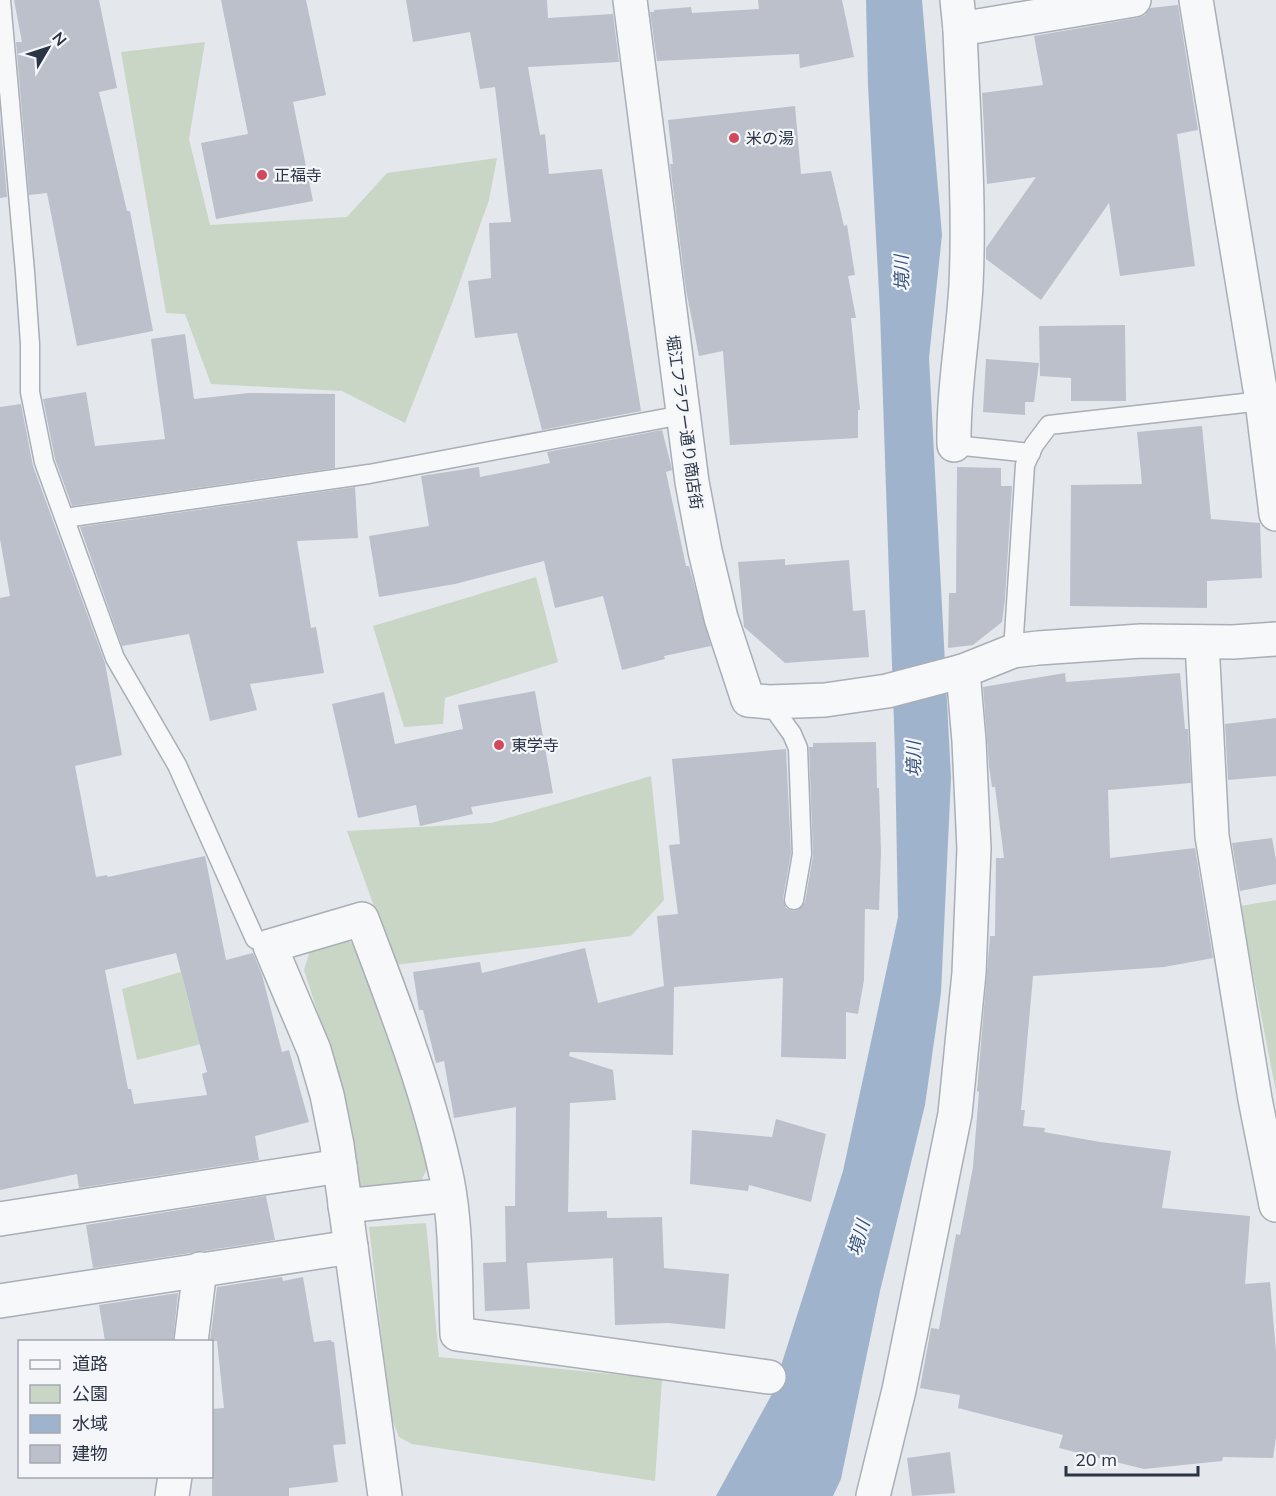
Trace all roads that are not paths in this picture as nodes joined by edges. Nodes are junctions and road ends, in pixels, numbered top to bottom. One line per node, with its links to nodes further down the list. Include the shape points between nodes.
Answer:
1 (1, 0): 11 (lane, via 26,272 30,392 44,462)
2 (630, 0): 7 (street, 堀江フラワー通り商店街)
3 (1134, 0): 5 (street)
4 (1196, 0): 6 (street)
5 (958, 14): 8 (street, via 967,210 966,286 953,413)
6 (1262, 401): 9 (lane, via 1049,425); 10 (street)
7 (682, 415): 11 (lane, via 369,474); 16 (street, 堀江フラワー通り商店街, via 700,528 721,618 748,700)
8 (954, 445): 9 (lane)
9 (1031, 453): 14 (lane, via 1025,465)
10 (1276, 514)
11 (64, 518): 18 (lane, via 115,658 177,765 255,939)
12 (1276, 639): 13 (street, 堀江フラワー通り商店街)
13 (1202, 642): 14 (street, 堀江フラワー通り商店街, via 1141,641); 21 (street, via 1212,836)
14 (1013, 651): 15 (street, 堀江フラワー通り商店街)
15 (952, 674): 16 (street, 堀江フラワー通り商店街, via 887,692); 32 (street, via 969,741 974,849 969,973 955,1114 899,1390)
16 (769, 702): 17 (lane, via 798,748 802,854)
17 (794, 900)
18 (270, 946): 19 (street, via 315,1050); 20 (street, via 362,919 424,1087)
19 (339, 1166): 22 (street); 23 (street)
20 (449, 1196): 22 (street); 28 (street, via 457,1334)
21 (1276, 1205)
22 (345, 1206): 24 (street)
23 (0, 1219)
24 (351, 1247): 25 (street); 31 (street)
25 (200, 1269): 26 (street); 27 (street)
26 (0, 1301)
27 (191, 1340)
28 (769, 1377)
29 (174, 1478): 30 (street)
30 (172, 1496)
31 (385, 1496)
32 (873, 1496)

